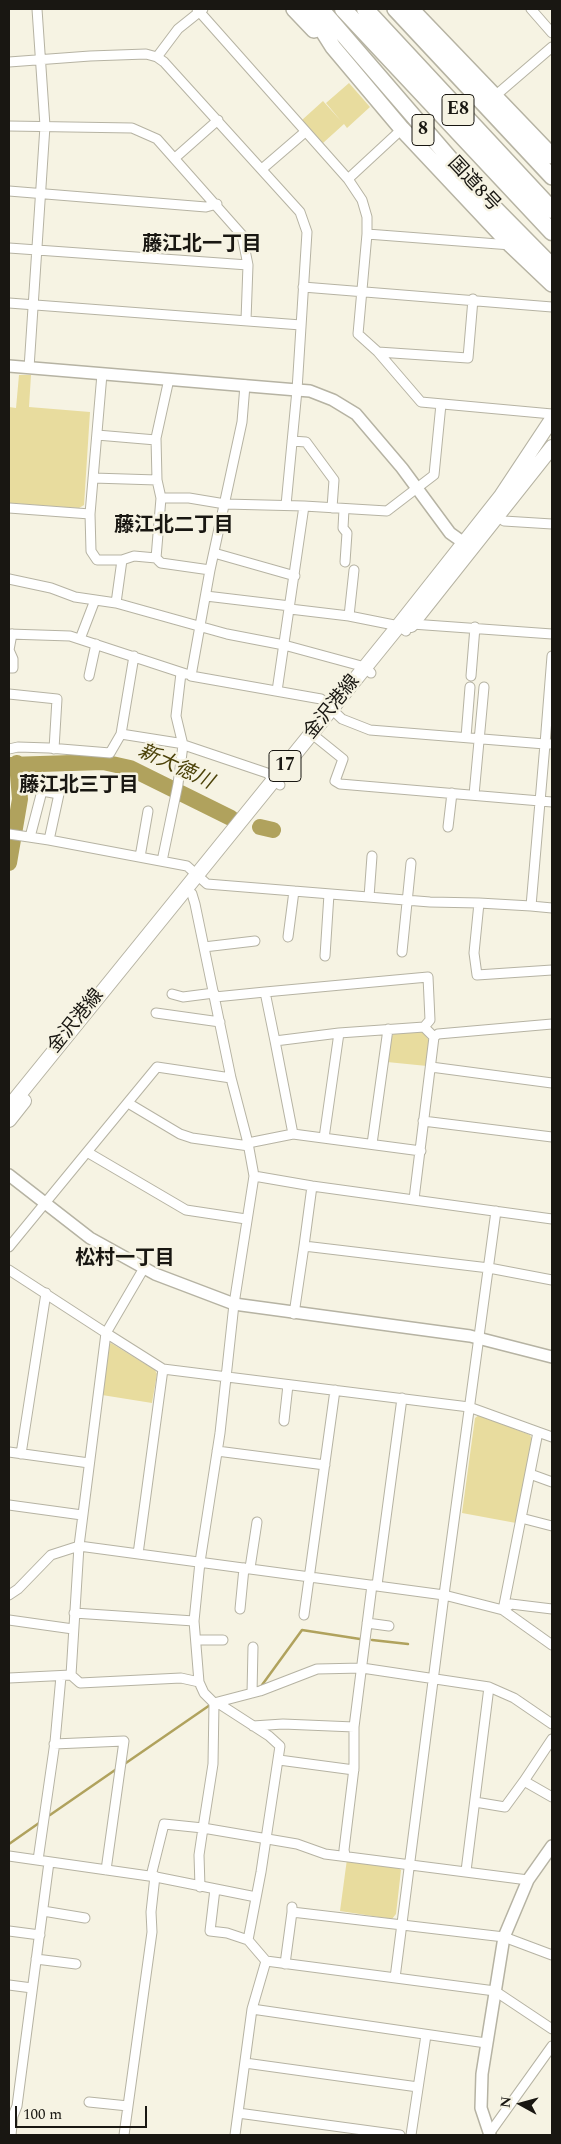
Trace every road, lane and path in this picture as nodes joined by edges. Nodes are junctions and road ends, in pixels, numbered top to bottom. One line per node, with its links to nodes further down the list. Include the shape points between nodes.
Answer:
1 (37, 9): 14 (street)
2 (294, 9): 16 (highway)
3 (309, 9): 16 (highway, via 333,47)
4 (321, 9): 38 (highway, 国道8号 / 8, via 440,150)
5 (343, 9): 32 (highway, E8)
6 (365, 9): 31 (highway, E8)
7 (394, 9): 26 (highway)
8 (411, 9): 17 (highway)
9 (531, 9): 11 (street)
10 (200, 10): 13 (street, via 178,29); 22 (street)
11 (552, 33)
12 (552, 47): 17 (street)
13 (157, 57): 14 (street, via 146,54); 18 (street)
14 (42, 60): 15 (street); 20 (street)
15 (9, 62)
16 (349, 65): 21 (highway)
17 (495, 96): 23 (highway)
18 (218, 120): 24 (street); 25 (street)
19 (9, 126): 20 (street)
20 (45, 126): 24 (street, via 132,128 157,139); 29 (street)
21 (402, 129): 27 (street); 34 (highway)
22 (305, 132): 25 (street); 27 (street)
23 (552, 156)
24 (175, 158): 30 (street)
25 (262, 169): 40 (street, via 300,212 307,232)
26 (552, 177)
27 (348, 179): 33 (street, via 362,200 367,217)
28 (9, 191): 29 (street)
29 (41, 193): 30 (street, via 206,207); 36 (street)
30 (217, 204): 37 (street, via 242,235)
31 (552, 210)
32 (552, 232)
33 (366, 234): 34 (street); 41 (street)
34 (511, 245): 39 (highway)
35 (9, 248): 36 (street)
36 (37, 250): 37 (street); 44 (street)
37 (248, 265): 46 (street)
38 (552, 266)
39 (552, 284)
40 (303, 287): 41 (street); 47 (street)
41 (361, 292): 42 (street); 48 (street, via 358,334)
42 (472, 299): 45 (street); 48 (street, via 468,358)
43 (9, 303): 44 (street)
44 (33, 306): 46 (street); 50 (street)
45 (552, 306)
46 (246, 320): 47 (street)
47 (300, 325): 54 (street)
48 (378, 352): 55 (street, via 422,402)
49 (9, 366): 50 (street)
50 (29, 368): 51 (street)
51 (102, 374): 52 (street); 58 (street)
52 (169, 379): 53 (street); 59 (street)
53 (245, 385): 54 (street); 66 (street, via 242,422)
54 (297, 390): 60 (street); 64 (street, via 310,391 333,400 356,414)
55 (441, 404): 56 (street); 64 (street, via 434,475)
56 (552, 414)
57 (552, 419): 75 (main road, 金沢港線 / 17)
58 (97, 435): 59 (street); 62 (street)
59 (156, 440): 63 (street)
60 (292, 440): 67 (street); 70 (street, via 306,442 334,480)
61 (552, 447): 73 (main road, 金沢港線 / 17)
62 (93, 478): 63 (street); 72 (street)
63 (157, 480): 65 (street)
64 (417, 488): 71 (street, via 388,511); 75 (street, via 450,532)
65 (162, 498): 66 (street, via 189,498); 77 (street)
66 (224, 504): 67 (street); 76 (street)
67 (286, 505): 68 (street)
68 (304, 506): 70 (street); 82 (street)
69 (9, 508): 72 (street)
70 (332, 508): 71 (street)
71 (344, 508): 79 (street, via 343,528 347,533)
72 (90, 514): 78 (street, via 91,551 97,560)
73 (499, 517): 74 (street, via 504,521); 75 (main road, 金沢港線 / 17)
74 (552, 524)
75 (467, 546): 90 (main road, 金沢港線 / 17)
76 (214, 553): 80 (street); 82 (street)
77 (156, 558): 78 (street, via 134,556); 80 (street, via 161,563)
78 (122, 560): 86 (street)
79 (345, 562)
80 (210, 570): 84 (street)
81 (354, 570): 88 (street)
82 (294, 576): 87 (street)
83 (9, 579): 85 (street)
84 (206, 596): 87 (street); 89 (street)
85 (95, 600): 86 (street); 94 (street)
86 (116, 603): 89 (street)
87 (290, 608): 88 (street); 96 (street)
88 (349, 616): 90 (street)
89 (201, 627): 96 (street); 101 (street)
90 (405, 627): 91 (street); 100 (main road, 金沢港線 / 17)
91 (476, 627): 93 (street); 103 (street)
92 (10, 634): 94 (street, via 70,636); 99 (street, via 13,668)
93 (552, 634)
94 (80, 640): 95 (street)
95 (96, 644): 97 (street); 102 (street)
96 (284, 645): 100 (street); 106 (street)
97 (134, 656): 101 (street); 109 (street)
98 (552, 656): 113 (street)
99 (9, 668)
100 (368, 670): 108 (main road, 金沢港線 / 17)
101 (186, 674): 106 (street); 114 (street, via 176,716)
102 (89, 676)
103 (471, 676)
104 (484, 687): 112 (street)
105 (470, 688): 111 (street)
106 (277, 691): 108 (street, via 321,699)
107 (9, 694): 116 (street, via 56,700)
108 (334, 713): 110 (main road, 金沢港線 / 17); 111 (street, via 370,730)
109 (120, 734): 114 (street); 116 (street, via 110,753)
110 (315, 736): 117 (main road, 金沢港線 / 17); 118 (street, via 343,759 335,781 340,784)
111 (466, 737): 112 (street)
112 (480, 738): 113 (street); 119 (street)
113 (549, 744): 120 (street)
114 (184, 745): 117 (street, via 267,773); 129 (street)
115 (9, 749): 116 (street)
116 (54, 749)
117 (277, 782): 131 (main road, 金沢港線 / 17)
118 (452, 793): 119 (street); 123 (street)
119 (474, 795): 120 (street)
120 (540, 801): 121 (street); 138 (street)
121 (552, 802)
122 (148, 811): 128 (street)
123 (448, 827)
124 (12, 834): 125 (street)
125 (30, 837): 126 (street); 126 (street, via 42,791 59,794)
126 (49, 840): 128 (street)
127 (372, 856): 135 (street)
128 (140, 857): 129 (street)
129 (162, 861): 131 (street, via 187,866)
130 (410, 863): 136 (street)
131 (198, 878): 132 (main road, 金沢港線 / 17); 133 (street, via 207,884)
132 (189, 891): 142 (street); 161 (main road, 金沢港線 / 17); 162 (main road, 金沢港線 / 17)
133 (294, 891): 134 (street); 140 (street)
134 (330, 894): 135 (street); 144 (street)
135 (369, 897): 136 (street)
136 (408, 901): 137 (street); 143 (street)
137 (480, 903): 138 (street); 145 (street, via 474,953 477,976)
138 (531, 906): 139 (street)
139 (552, 908)
140 (288, 937)
141 (255, 941): 142 (street)
142 (204, 947): 148 (street)
143 (402, 952)
144 (325, 956)
145 (552, 970)
146 (265, 992): 148 (street); 152 (street, via 428,977 430,1020); 156 (street)
147 (172, 994): 148 (street, via 183,997)
148 (214, 995): 150 (street)
149 (156, 1013): 150 (street)
150 (220, 1022): 158 (street)
151 (552, 1024): 155 (street, via 438,1034)
152 (424, 1027): 153 (street); 155 (street)
153 (388, 1029): 154 (street); 168 (street)
154 (339, 1033): 156 (street); 166 (street)
155 (434, 1037): 157 (street)
156 (275, 1041): 164 (street)
157 (430, 1067): 159 (street); 163 (street)
158 (231, 1078): 160 (street, via 157,1067); 167 (street)
159 (552, 1083)
160 (128, 1103): 167 (street, via 192,1138); 170 (street)
161 (9, 1107)
162 (9, 1120)
163 (423, 1121): 165 (street); 169 (street)
164 (293, 1134): 166 (street); 167 (street)
165 (552, 1137)
166 (324, 1138): 168 (street)
167 (248, 1144): 172 (street)
168 (372, 1144): 169 (street)
169 (421, 1151): 174 (street)
170 (87, 1152): 175 (street); 178 (street, via 186,1210)
171 (9, 1175): 175 (street)
172 (254, 1176): 173 (street); 178 (street)
173 (312, 1186): 174 (street); 179 (street)
174 (414, 1199): 176 (street)
175 (44, 1203): 180 (street); 181 (street, via 90,1238)
176 (496, 1211): 177 (street); 182 (street)
177 (552, 1218)
178 (246, 1219): 186 (street)
179 (304, 1246): 182 (street); 187 (street)
180 (9, 1247)
181 (144, 1268): 186 (street); 188 (street)
182 (489, 1268): 184 (street); 189 (street)
183 (9, 1270): 185 (street)
184 (552, 1280)
185 (46, 1293): 188 (street); 202 (street)
186 (234, 1304): 187 (street); 192 (street)
187 (294, 1314): 189 (street)
188 (106, 1333): 191 (street); 203 (street)
189 (480, 1338): 190 (street); 196 (street)
190 (552, 1356)
191 (163, 1369): 192 (street); 213 (street)
192 (226, 1377): 193 (street); 200 (street)
193 (288, 1385): 194 (street); 197 (street)
194 (335, 1390): 195 (street); 204 (street)
195 (402, 1398): 196 (street); 217 (street)
196 (469, 1408): 198 (street); 219 (street)
197 (284, 1421)
198 (538, 1432): 199 (street); 205 (street)
199 (552, 1438)
200 (217, 1451): 204 (street); 214 (street)
201 (9, 1452): 202 (street)
202 (21, 1454): 203 (street)
203 (89, 1463): 208 (street)
204 (325, 1465): 216 (street)
205 (530, 1474): 206 (street); 209 (street)
206 (552, 1482)
207 (9, 1505): 208 (street)
208 (82, 1515): 212 (street)
209 (521, 1518): 211 (street); 222 (street)
210 (257, 1522): 215 (street)
211 (552, 1526)
212 (79, 1546): 213 (street); 218 (street, via 51,1555); 223 (street)
213 (138, 1554): 214 (street)
214 (200, 1562): 215 (street); 226 (street)
215 (247, 1568): 216 (street); 220 (street)
216 (310, 1576): 217 (street); 224 (street)
217 (375, 1585): 219 (street); 227 (street)
218 (9, 1595)
219 (444, 1595): 222 (street); 237 (street)
220 (240, 1609)
221 (552, 1609): 222 (street, via 511,1604)
222 (503, 1610): 232 (street)
223 (74, 1613): 226 (street); 229 (street)
224 (304, 1615)
225 (9, 1620): 229 (street)
226 (194, 1621): 230 (street)
227 (367, 1624): 228 (street); 234 (street)
228 (390, 1626)
229 (73, 1629): 235 (street)
230 (196, 1640): 231 (street); 238 (street)
231 (223, 1640)
232 (552, 1645)
233 (253, 1647): 240 (street)
234 (362, 1668): 237 (street); 240 (street, via 317,1669); 244 (street)
235 (66, 1676): 236 (street); 238 (street, via 80,1683 181,1678); 246 (street)
236 (9, 1678)
237 (432, 1679): 239 (street); 259 (street)
238 (199, 1682): 241 (street)
239 (489, 1687): 242 (street, via 521,1702); 251 (street)
240 (252, 1693): 241 (street)
241 (214, 1703): 243 (street); 252 (street, via 214,1764)
242 (552, 1724)
243 (253, 1726): 244 (street); 247 (street, via 280,1746)
244 (354, 1727): 248 (street)
245 (552, 1739): 249 (street)
246 (54, 1744): 257 (street); 260 (street, via 124,1742)
247 (279, 1760): 248 (street); 253 (street)
248 (354, 1770): 255 (street)
249 (524, 1781): 250 (street); 251 (street, via 505,1807)
250 (552, 1797)
251 (474, 1802): 261 (street)
252 (203, 1828): 253 (street); 262 (street, via 164,1824); 264 (street, via 199,1855)
253 (266, 1839): 255 (street, via 297,1844 325,1854); 266 (street)
254 (552, 1846): 263 (street)
255 (345, 1855): 259 (street)
256 (9, 1856): 257 (street)
257 (38, 1860): 258 (street)
258 (49, 1862): 260 (street); 267 (street)
259 (409, 1864): 261 (street); 269 (street)
260 (106, 1870): 262 (street)
261 (466, 1871): 263 (street)
262 (153, 1876): 264 (street); 291 (street, via 152,1932)
263 (528, 1880): 272 (street)
264 (200, 1887): 265 (street)
265 (214, 1889): 266 (street); 273 (street, via 210,1931)
266 (256, 1897): 273 (street)
267 (43, 1911): 268 (street); 271 (street)
268 (85, 1918)
269 (402, 1924): 272 (street); 278 (street, via 292,1910); 279 (street)
270 (9, 1931): 271 (street)
271 (40, 1935): 275 (street)
272 (504, 1937): 274 (street); 282 (street)
273 (248, 1940): 276 (street)
274 (552, 1954)
275 (36, 1959): 277 (street); 281 (street)
276 (266, 1961): 278 (street); 283 (street)
277 (76, 1964)
278 (285, 1964): 279 (street)
279 (395, 1978): 282 (street)
280 (9, 1985): 281 (street)
281 (32, 1988): 293 (street, via 17,2106)
282 (495, 1990): 284 (street); 286 (street)
283 (252, 2009): 285 (street); 288 (street)
284 (552, 2029)
285 (426, 2035): 286 (street); 289 (street)
286 (486, 2043): 294 (street, via 481,2108)
287 (552, 2046): 294 (street)
288 (245, 2063): 289 (street); 292 (street)
289 (418, 2087): 299 (street)
290 (90, 2102): 291 (street)
291 (128, 2106): 296 (street)
292 (238, 2113): 297 (street); 298 (street)
293 (11, 2116): 295 (street)
294 (490, 2134)
295 (11, 2135)
296 (124, 2135)
297 (235, 2135)
298 (400, 2135)
299 (411, 2135)

